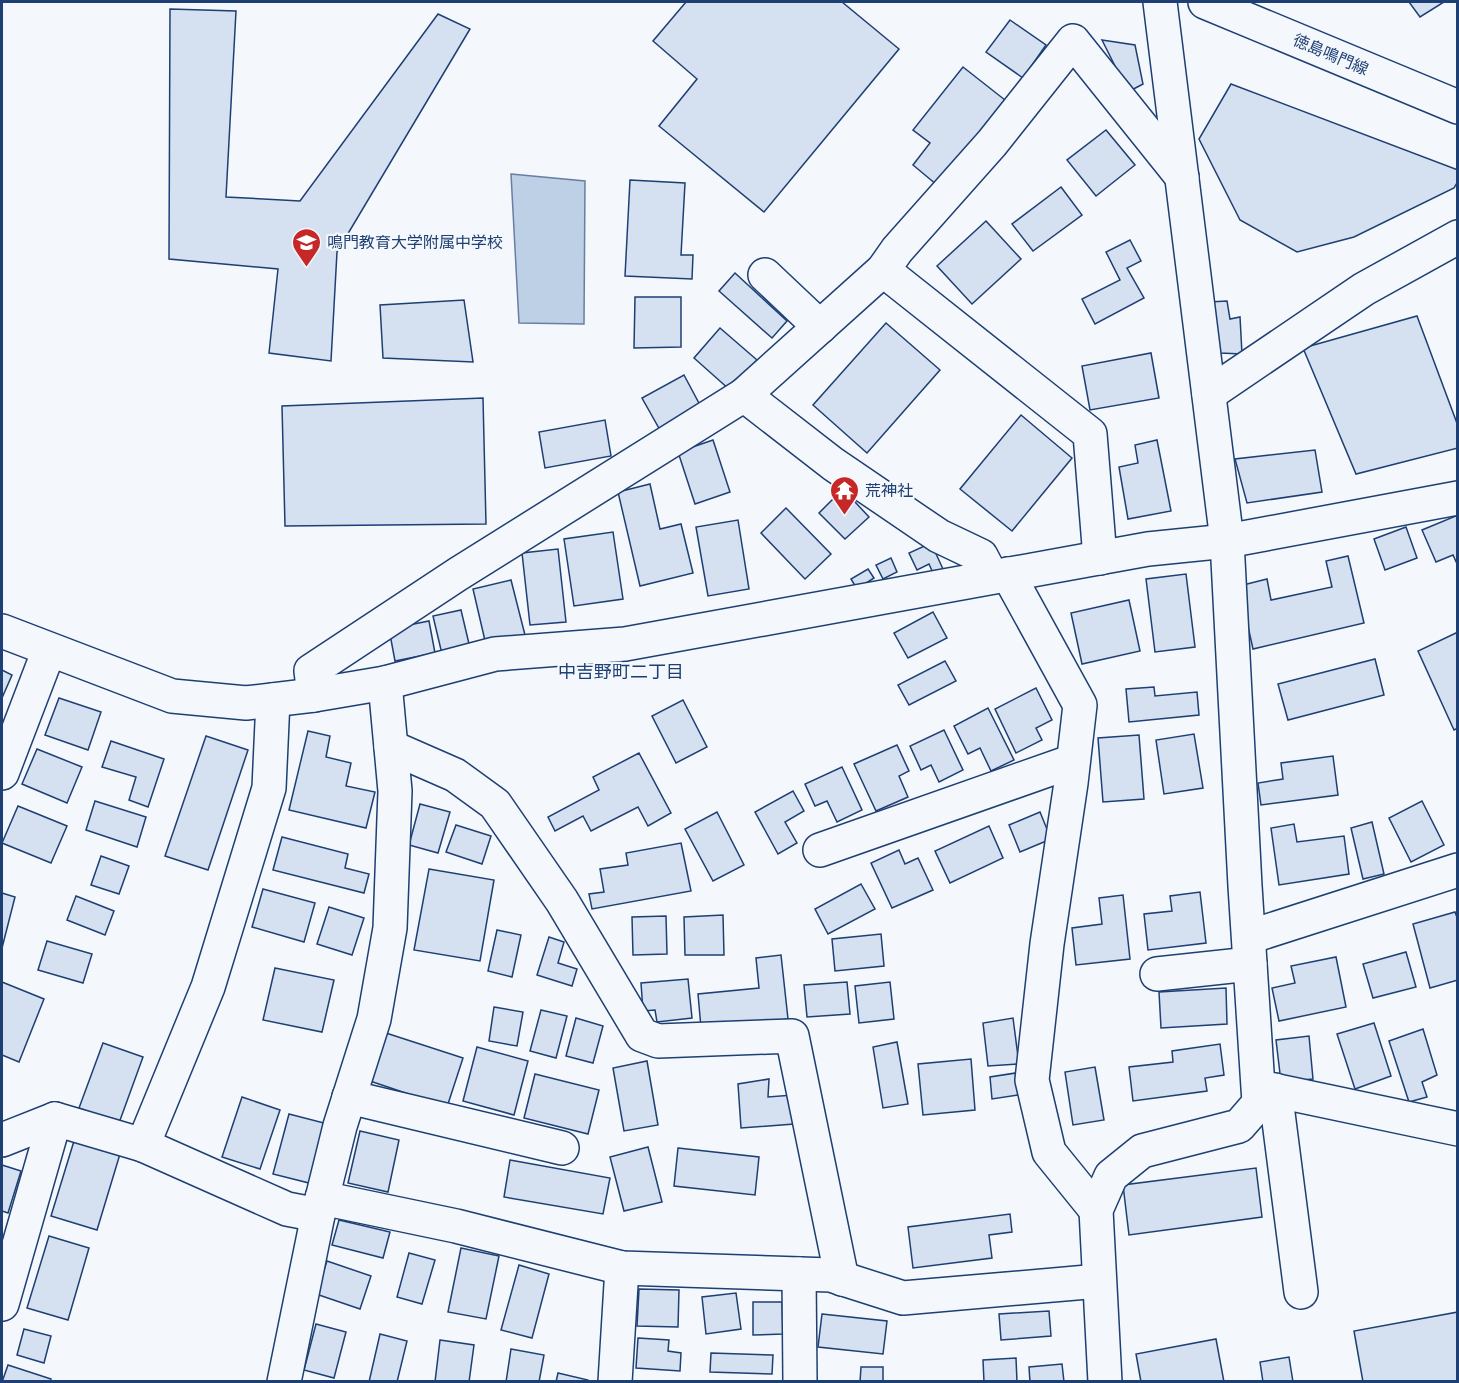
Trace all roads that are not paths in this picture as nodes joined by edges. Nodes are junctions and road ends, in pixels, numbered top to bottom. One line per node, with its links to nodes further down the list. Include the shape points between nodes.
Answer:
1 (1160, 2): 4 (street)
2 (1205, 2): 3 (street, 徳島鳴門線)
3 (1458, 107)
4 (1182, 177): 6 (street, via 1073,41); 9 (street)
5 (1458, 237): 9 (street, via 1364,289)
6 (883, 270): 8 (street); 13 (street, via 1090,434)
7 (765, 275): 8 (street)
8 (820, 327): 10 (street)
9 (1209, 394): 12 (street)
10 (744, 395): 14 (street, via 900,510 939,536 981,556); 18 (street, via 310,671)
11 (1458, 498): 12 (street)
12 (1227, 541): 13 (street); 25 (street)
13 (1100, 558): 14 (street)
14 (1000, 576): 17 (street, via 625,644 495,654); 21 (street, via 1080,705)
15 (2, 631): 16 (street)
16 (49, 650): 19 (street, via 172,696 246,703); 22 (street)
17 (385, 683): 18 (street); 20 (street)
18 (314, 696): 19 (street)
19 (273, 700): 32 (street, via 269,788 208,987)
20 (391, 747): 28 (street, via 395,791 390,928 374,1019); 38 (street, via 454,775 495,804 562,900 642,1035 658,1041 792,1036)
21 (1073, 761): 23 (street); 35 (street, via 1032,1080 1049,1152)
22 (2, 773)
23 (820, 850)
24 (1458, 870): 25 (street)
25 (1249, 951): 26 (street); 27 (street)
26 (1157, 974)
27 (1267, 1088): 30 (street); 35 (street, via 1239,1126 1142,1151 1111,1176); 40 (street)
28 (349, 1097): 33 (street); 34 (street)
29 (55, 1119): 31 (street); 32 (street); 41 (street)
30 (1458, 1130)
31 (2, 1140)
32 (143, 1146): 34 (street, via 287,1209)
33 (562, 1148)
34 (320, 1206): 36 (street, via 456,1226); 42 (street)
35 (1096, 1209): 39 (street)
36 (622, 1268): 37 (street); 43 (street)
37 (799, 1274): 38 (street); 44 (street)
38 (842, 1279): 39 (street, via 903,1298)
39 (1099, 1281): 45 (street)
40 (1301, 1292)
41 (2, 1304)
42 (284, 1382)
43 (615, 1382)
44 (800, 1382)
45 (1105, 1382)

